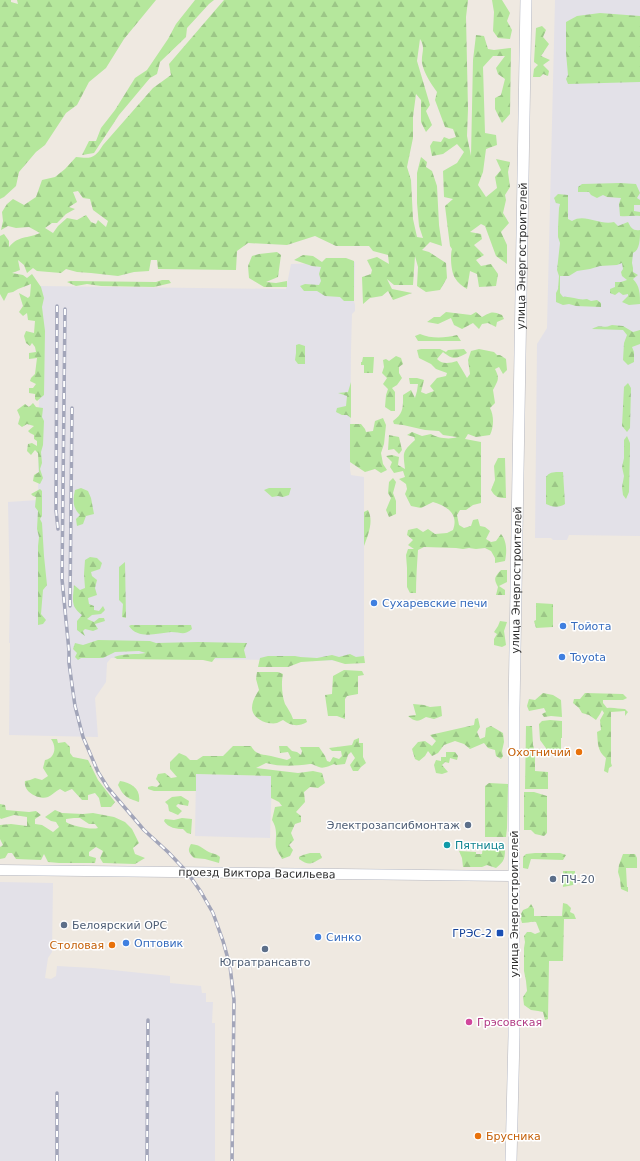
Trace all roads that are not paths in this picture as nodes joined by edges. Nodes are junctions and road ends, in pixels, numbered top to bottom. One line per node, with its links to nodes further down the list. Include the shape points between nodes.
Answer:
1 (526, 0): 3 (main road, улица Энергостроителей)
2 (0, 870): 3 (street, проезд Виктора Васильева)
3 (513, 876): 4 (main road, улица Энергостроителей, via 514,1036)
4 (511, 1161)

